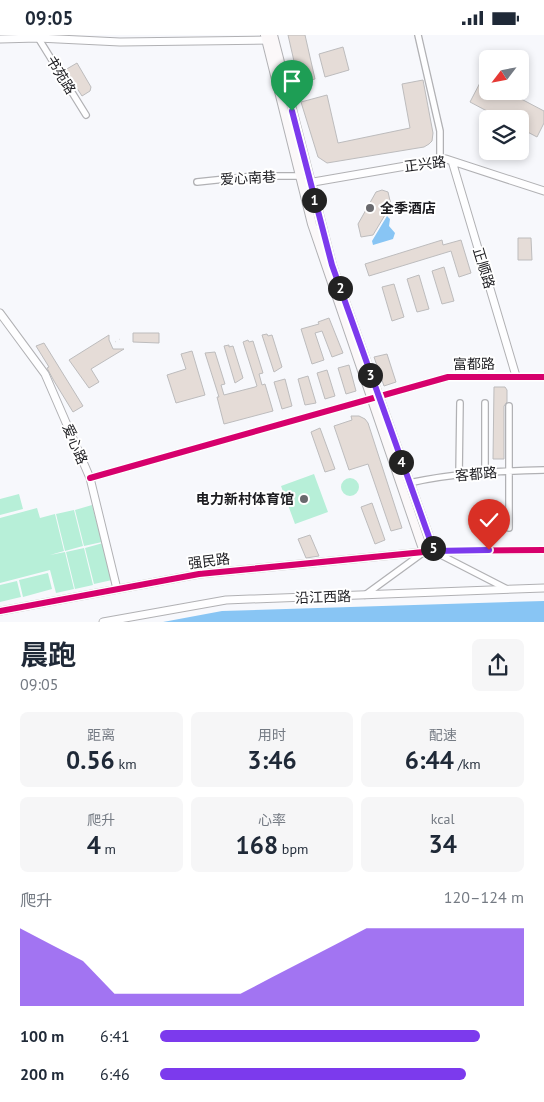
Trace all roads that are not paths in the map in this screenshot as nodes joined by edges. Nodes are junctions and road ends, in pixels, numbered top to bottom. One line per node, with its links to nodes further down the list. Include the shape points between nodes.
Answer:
1 (418, 35): 7 (street, via 440,131)
2 (37, 37): 4 (street); 5 (street); 6 (street, 书苑路)
3 (270, 38): 5 (street); 9 (main road); 9 (main road)
4 (0, 39)
5 (121, 39)
6 (86, 115)
7 (440, 160): 8 (street, 正兴路); 9 (street, 正兴路)
8 (452, 161): 11 (street, 正兴路); 13 (street, 正顺路)
9 (304, 181): 10 (street, 爱心南巷, via 254,176); 15 (main road)
10 (197, 182)
11 (544, 191)
12 (0, 313): 23 (street, 爱心路, via 45,374)
13 (516, 376): 14 (street, 富都路); 15 (street, 富都路, via 448,377)
14 (544, 377)
15 (375, 399): 23 (street, 富都路); 24 (main road); 28 (main road)
16 (460, 403): 22 (street)
17 (485, 403): 21 (street)
18 (509, 406): 20 (street)
19 (544, 470): 20 (street, 客都路)
20 (509, 471): 21 (street, 客都路); 25 (street)
21 (485, 472): 22 (street, 客都路)
22 (460, 475): 24 (street, 客都路)
23 (90, 479): 30 (street, 爱心路)
24 (409, 483): 27 (main road)
25 (509, 528)
26 (544, 550): 27 (street)
27 (434, 551): 28 (street); 31 (street)
28 (424, 552): 30 (street, 强民路, via 199,574); 32 (street)
29 (544, 587): 31 (street, 沿江西路)
30 (117, 589): 33 (street, 强民路)
31 (506, 589): 32 (street, 沿江西路)
32 (364, 595): 34 (street, 沿江西路, via 226,600)
33 (0, 611)
34 (103, 622)

